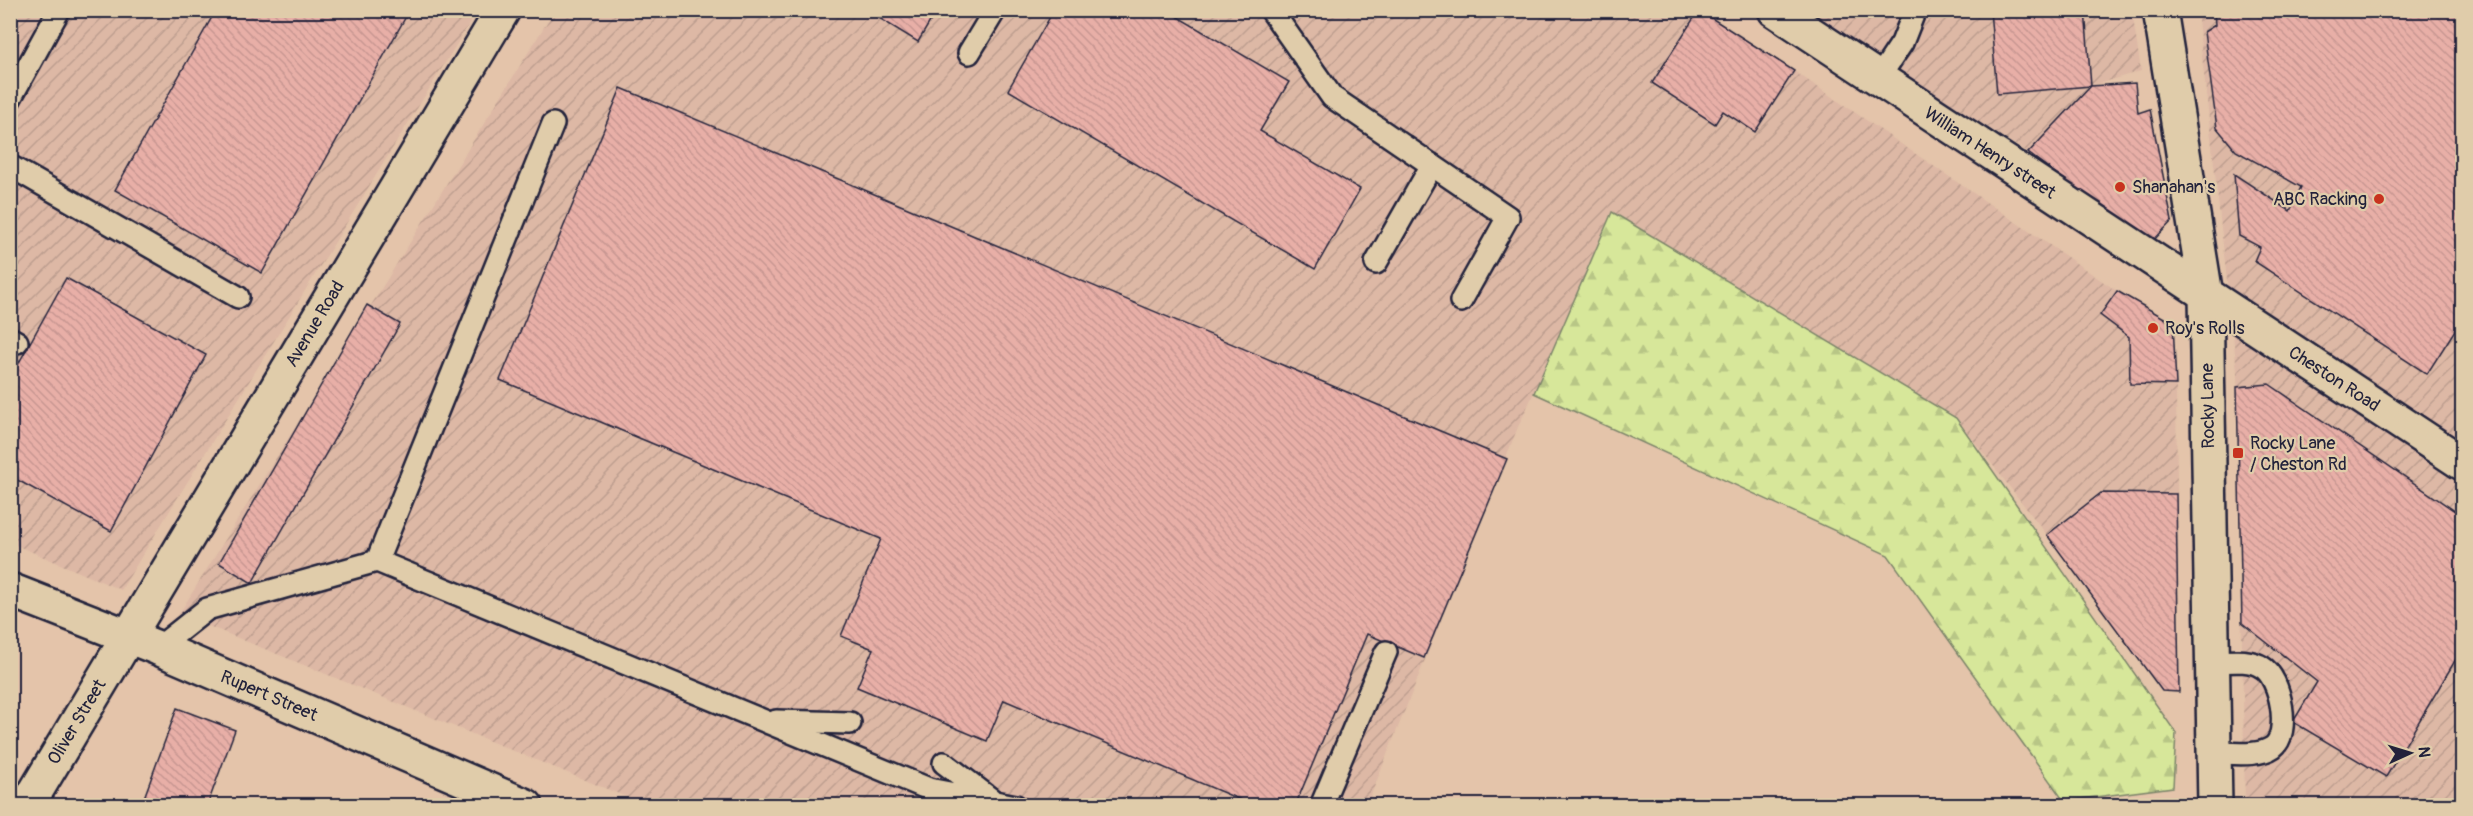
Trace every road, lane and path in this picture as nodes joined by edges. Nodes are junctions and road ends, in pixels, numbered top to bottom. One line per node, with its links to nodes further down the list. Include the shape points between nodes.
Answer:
1 (59, 10): 10 (lane)
2 (503, 10): 21 (street, Avenue Road)
3 (995, 10): 8 (lane)
4 (1271, 10): 12 (lane, via 1332,97)
5 (1775, 10): 9 (street, William Henry street)
6 (1915, 10): 9 (lane, via 1902,43)
7 (2160, 10): 15 (street, Rocky Lane)
8 (969, 53)
9 (1878, 79): 15 (street, William Henry street)
10 (10, 99)
11 (553, 124): 19 (lane)
12 (1432, 165): 14 (lane); 17 (lane, via 1508,217)
13 (10, 166): 16 (lane)
14 (1376, 263)
15 (2206, 295): 18 (street, Cheston Road); 24 (street, Rocky Lane)
16 (238, 297)
17 (1461, 301)
18 (2463, 463)
19 (377, 561): 22 (lane, via 207,609); 25 (lane)
20 (10, 590): 21 (street, Rupert Street)
21 (128, 638): 22 (street, Rupert Street); 30 (street, Oliver Street)
22 (158, 648): 31 (street, Rupert Street)
23 (1386, 652): 33 (lane)
24 (2212, 662): 27 (street, Rocky Lane); 27 (lane, via 2249,662 2263,667 2274,678 2282,711 2275,746)
25 (762, 720): 26 (lane); 29 (lane, via 929,789)
26 (850, 723)
27 (2214, 753): 34 (street, Rocky Lane)
28 (944, 763): 29 (lane)
29 (994, 801): 32 (lane)
30 (27, 806)
31 (526, 806)
32 (1016, 806)
33 (1321, 806)
34 (2215, 806)

